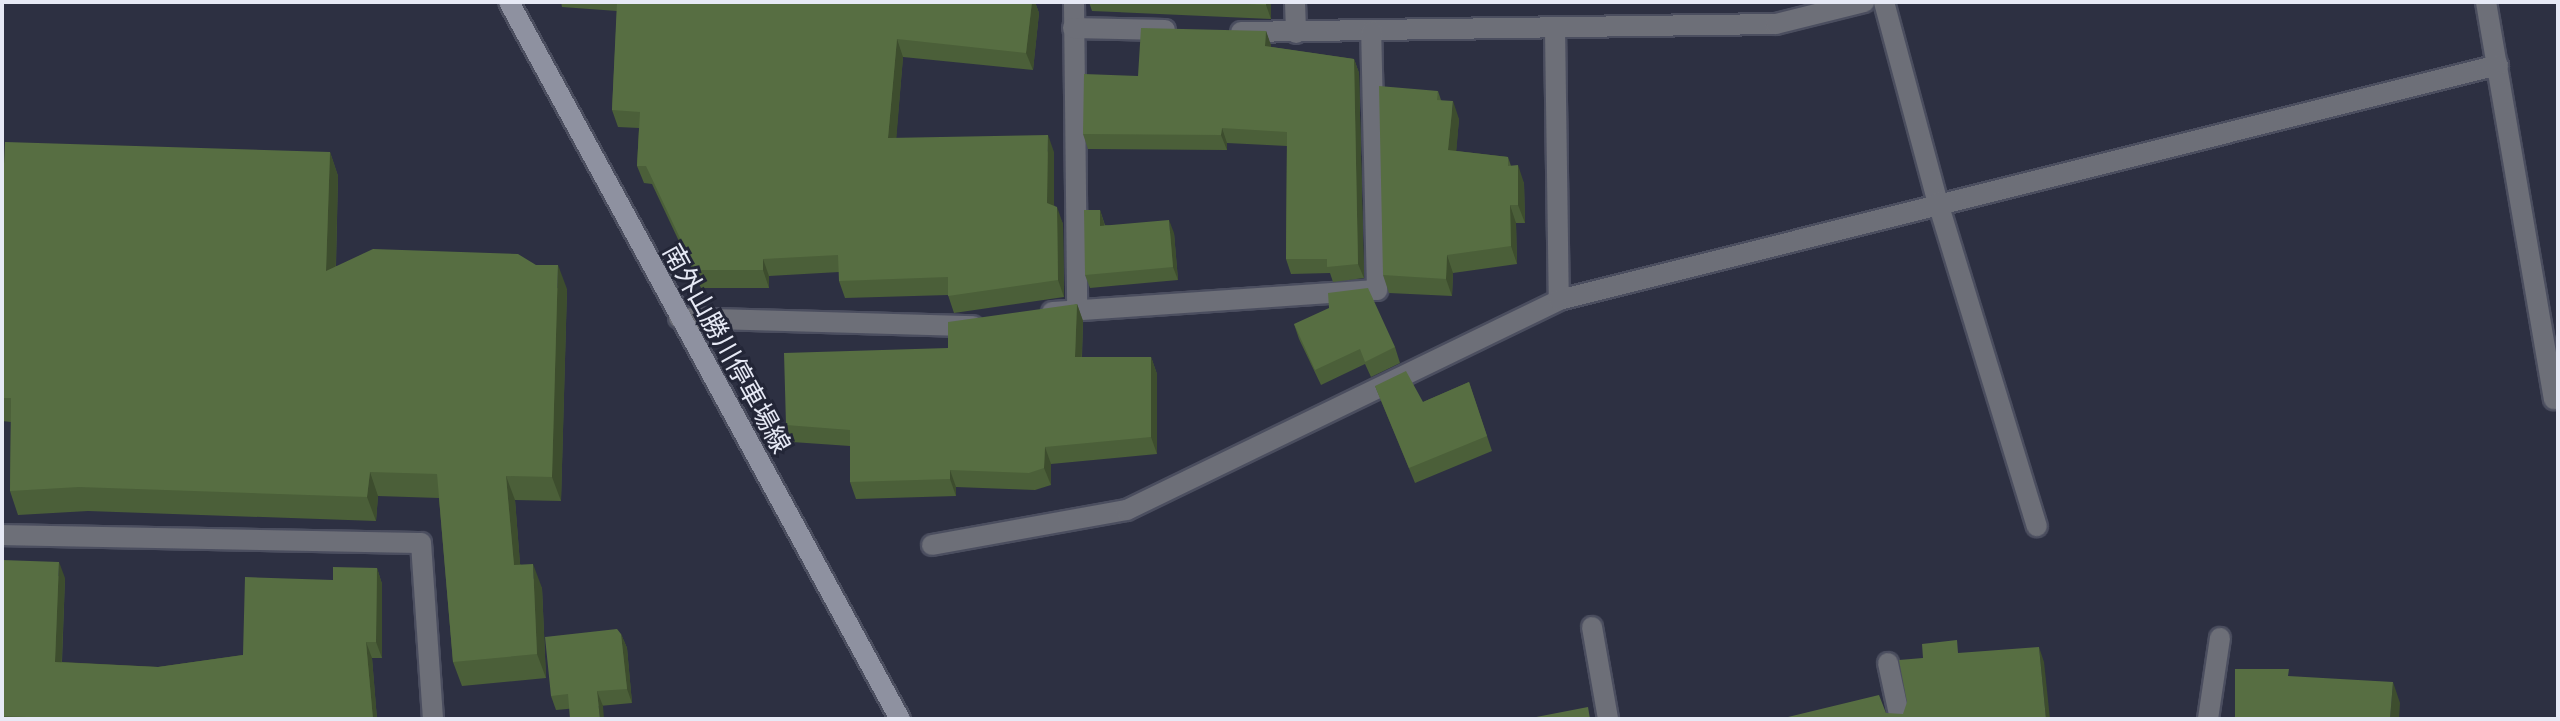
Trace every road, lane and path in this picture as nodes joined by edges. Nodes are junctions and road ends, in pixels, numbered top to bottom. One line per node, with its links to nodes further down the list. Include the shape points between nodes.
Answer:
1 (509, 2): 18 (main road, 南外山勝川停車場線)
2 (1074, 2): 7 (street)
3 (1295, 2): 12 (street)
4 (1864, 2): 8 (street, via 1776,24)
5 (1884, 2): 14 (street)
6 (2486, 2): 13 (street)
7 (1073, 28): 9 (street); 16 (street)
8 (1555, 28): 11 (street); 15 (street)
9 (1184, 31)
10 (1216, 31): 12 (street)
11 (1371, 32): 12 (street); 16 (street, via 1377,290 1286,300)
12 (1296, 33)
13 (2498, 65): 14 (street); 20 (street)
14 (1938, 203): 15 (street); 21 (street)
15 (1559, 300): 23 (street, via 1127,510)
16 (1077, 308): 17 (street)
17 (1032, 316)
18 (679, 318): 19 (street); 28 (main road, 南外山勝川停車場線)
19 (987, 324)
20 (2554, 399)
21 (2037, 526)
22 (2, 535): 27 (street, via 421,543)
23 (932, 545)
24 (1592, 627): 29 (street)
25 (2220, 638): 31 (street)
26 (1888, 663): 30 (street)
27 (433, 719)
28 (900, 719)
29 (1608, 719)
30 (1900, 719)
31 (2208, 719)

